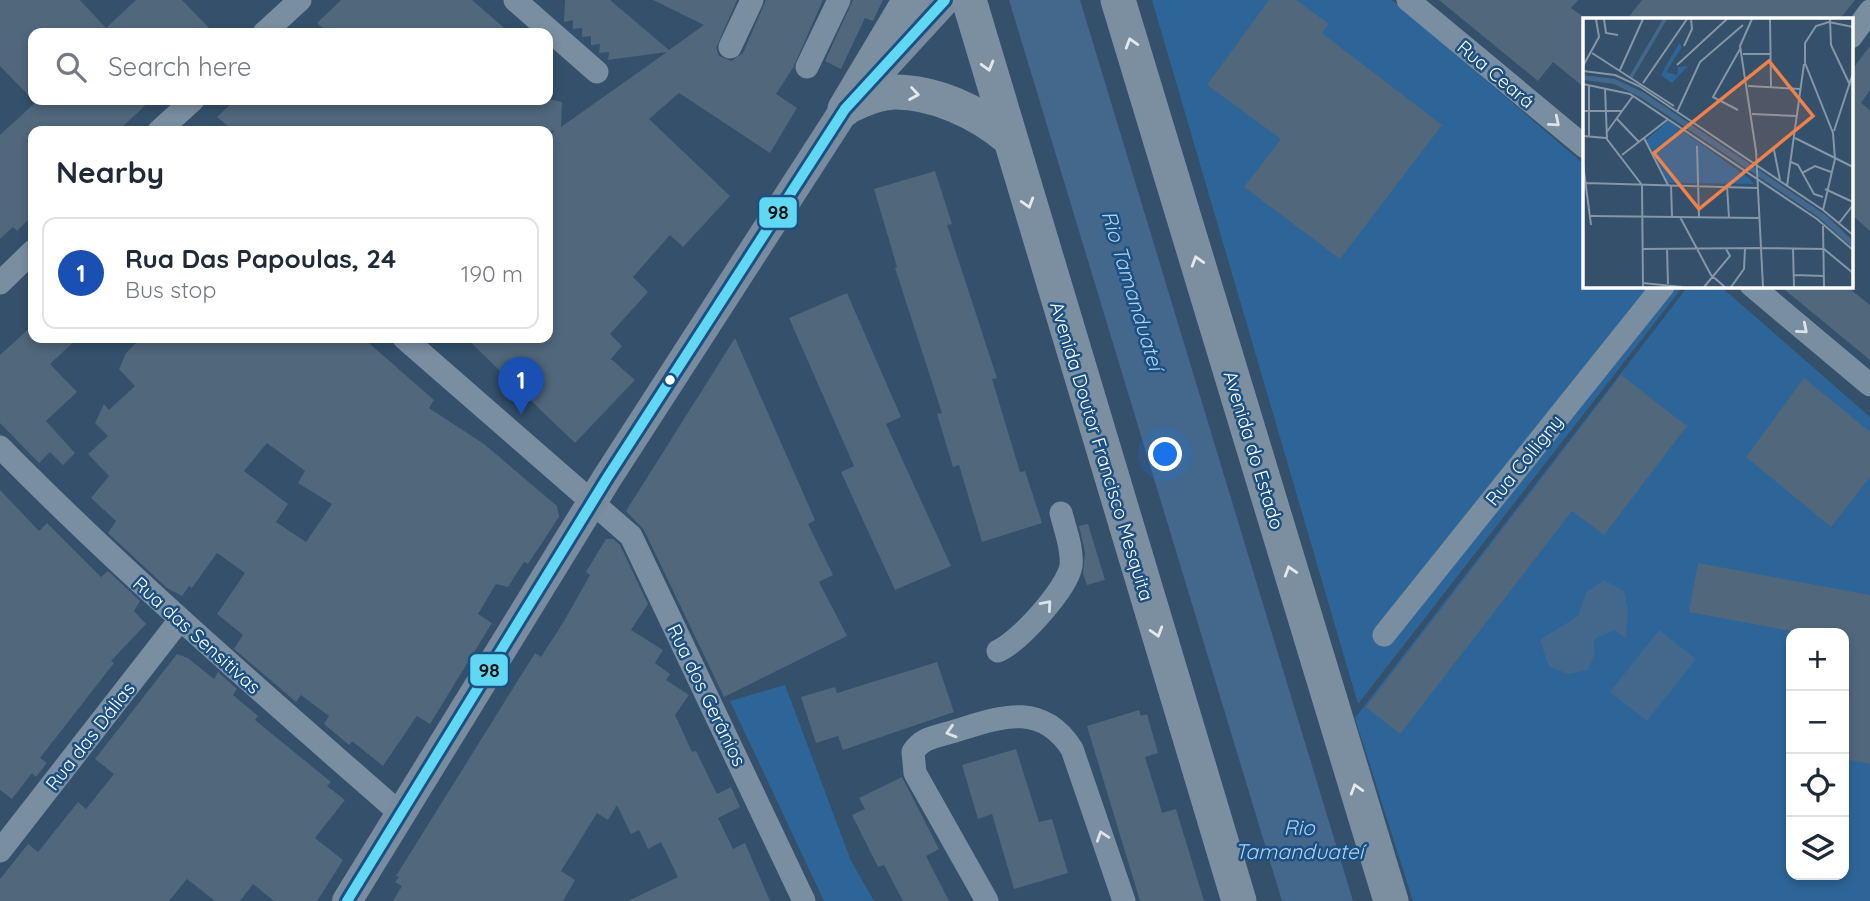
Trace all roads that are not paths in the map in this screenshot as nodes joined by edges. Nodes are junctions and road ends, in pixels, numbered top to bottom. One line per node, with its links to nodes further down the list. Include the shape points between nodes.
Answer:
1 (300, 0): 11 (street)
2 (515, 0): 12 (street)
3 (752, 0): 15 (street)
4 (839, 0): 16 (street)
5 (910, 0): 19 (highway)
6 (945, 0): 19 (main road)
7 (969, 0): 21 (highway, Avenida Doutor Francisco Mesquita, one-way to 21)
8 (1118, 0): 42 (highway, Avenida do Estado, one-way to 8)
9 (1408, 0): 22 (street, Rua Ceará, one-way to 22)
10 (1870, 11): 14 (street)
11 (269, 28)
12 (547, 28)
13 (553, 33): 17 (street)
14 (1853, 34)
15 (730, 47)
16 (807, 67)
17 (597, 72)
18 (188, 105): 20 (street)
19 (846, 108): 21 (highway, one-way to 21, via 873,95 893,92 935,98 980,117); 30 (main road)
20 (167, 126)
21 (1009, 138): 41 (highway, Avenida Doutor Francisco Mesquita, one-way to 41)
22 (1583, 145)
23 (28, 256): 24 (street)
24 (0, 283)
25 (1662, 287): 33 (street, Rua Colligny)
26 (1753, 287): 28 (street, one-way to 28)
27 (410, 343): 30 (street, Rua dos Gerânios)
28 (1870, 384)
29 (0, 447): 32 (street, Rua das Sensitivas)
30 (593, 502): 35 (main road); 38 (street, Rua dos Gerânios, via 631,536)
31 (1061, 513): 34 (street, one-way to 31, via 1014,643 1065,581 1072,558)
32 (179, 621): 35 (street, Rua das Sensitivas); 36 (street, Rua das Dálias)
33 (1384, 635)
34 (998, 651)
35 (402, 815): 37 (main road)
36 (0, 851)
37 (347, 901)
38 (804, 901)
39 (987, 901): 40 (street, one-way to 39, via 1072,749 1052,728 1021,715 922,741 913,752 915,773)
40 (1124, 901)
41 (1239, 901)
42 (1391, 901)

